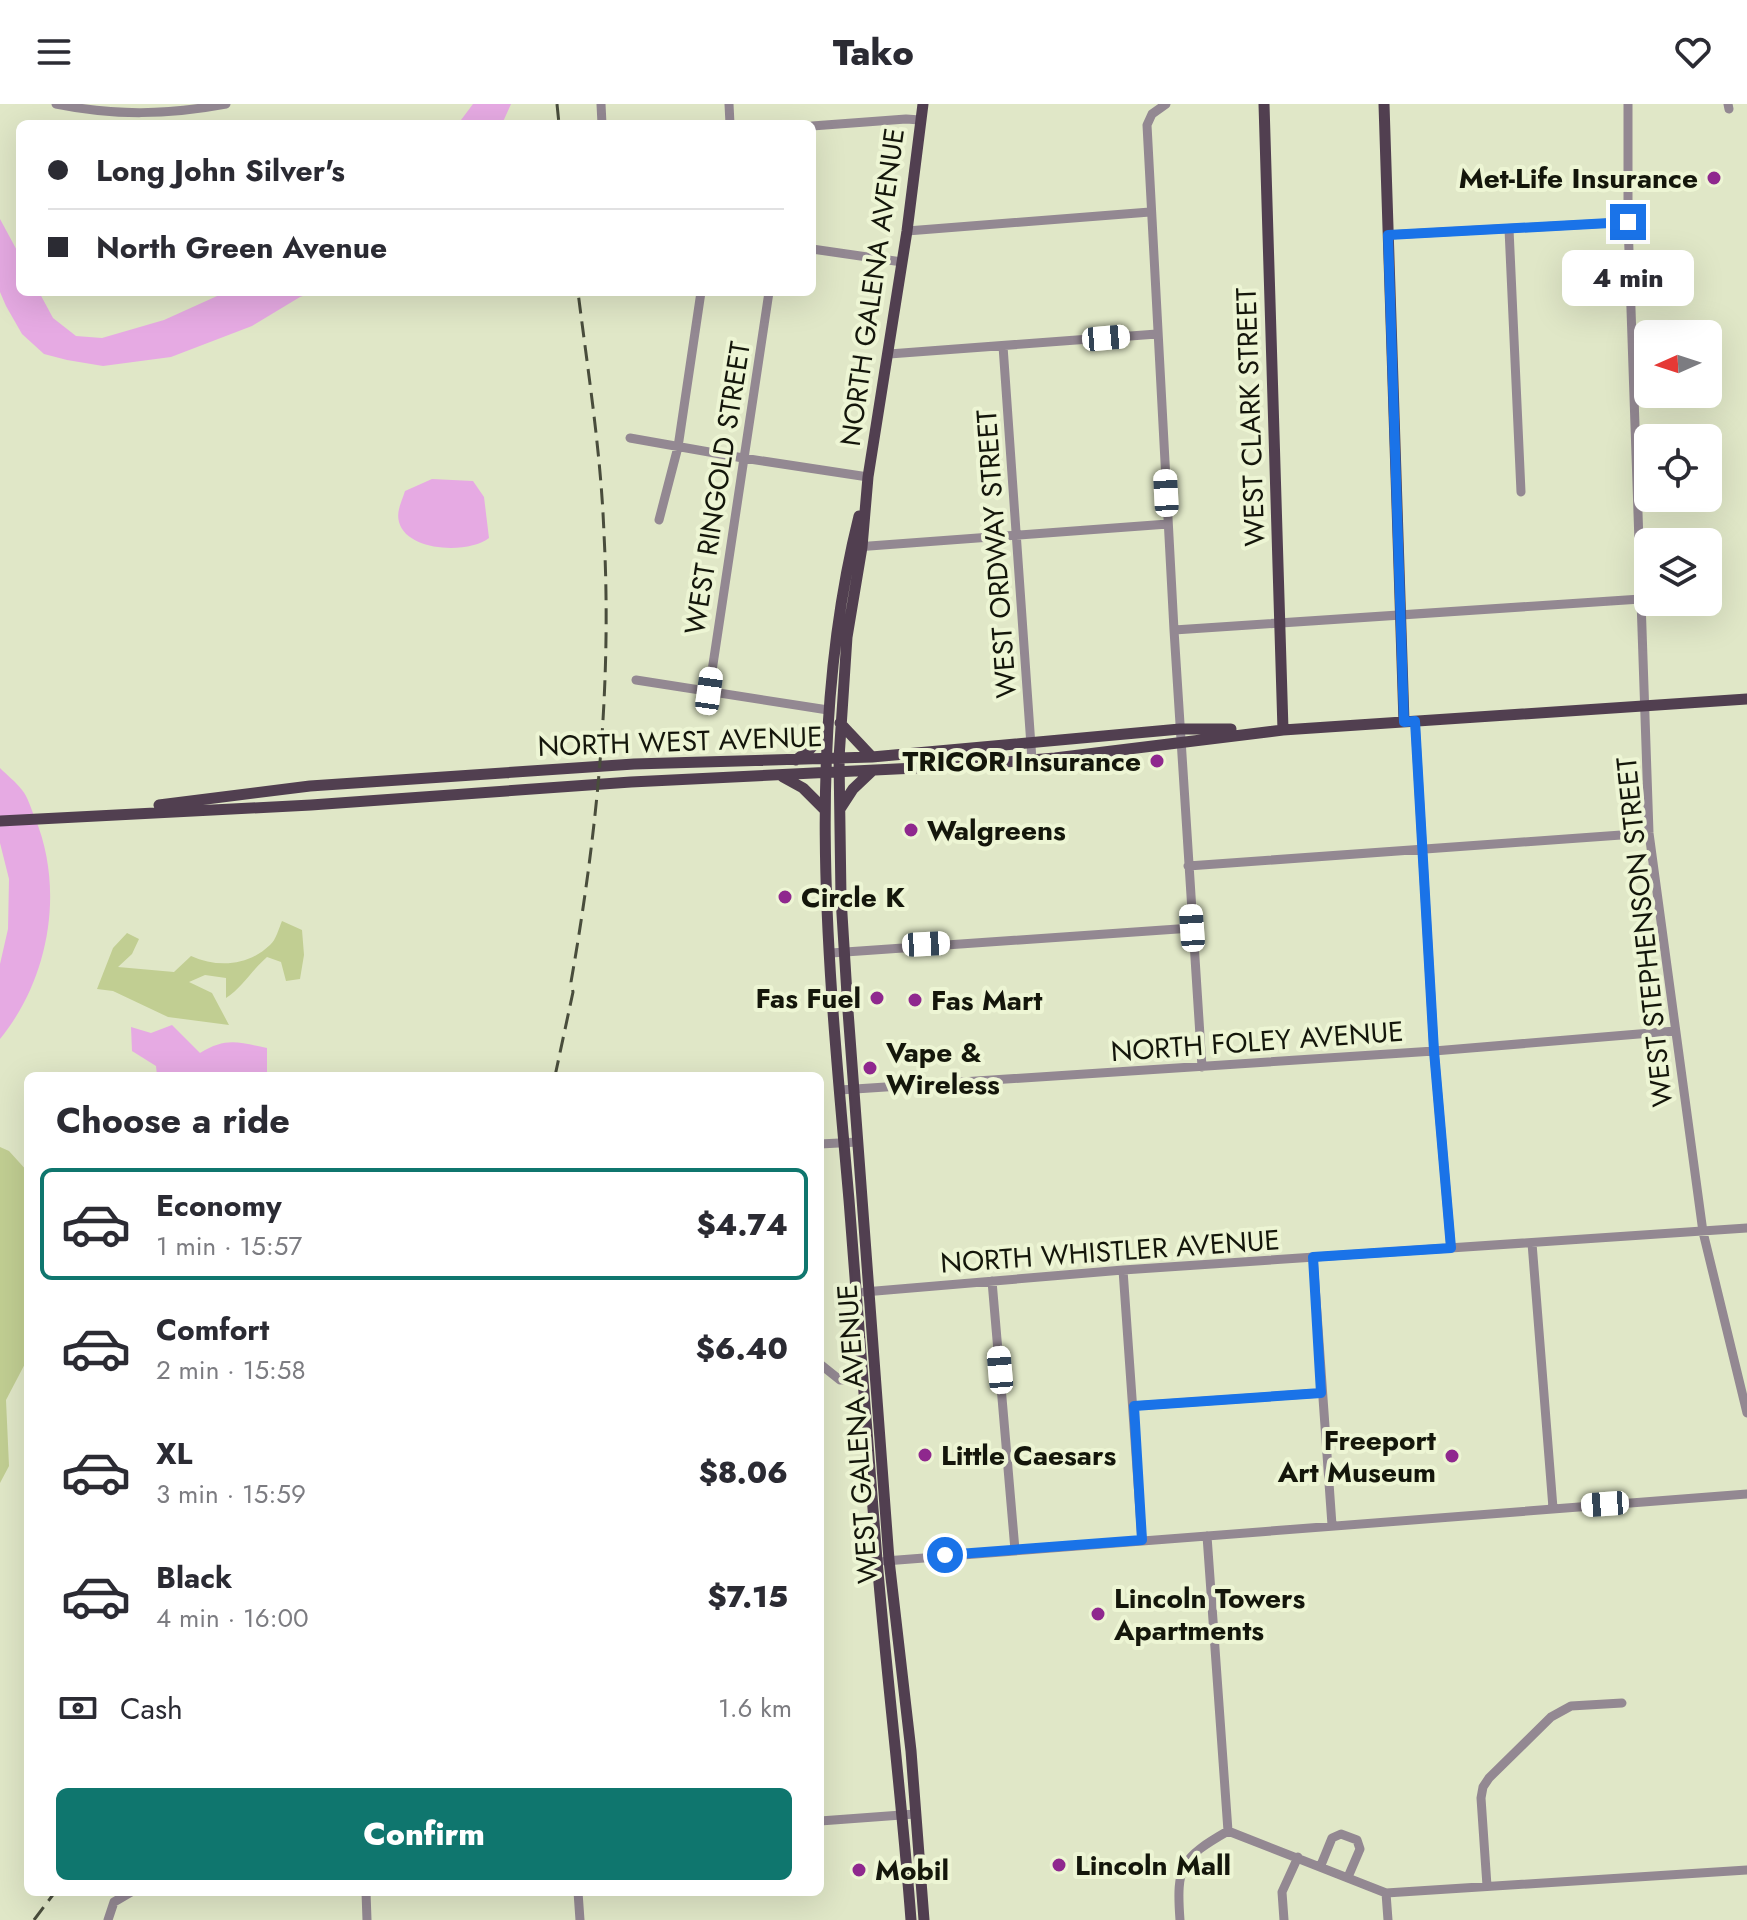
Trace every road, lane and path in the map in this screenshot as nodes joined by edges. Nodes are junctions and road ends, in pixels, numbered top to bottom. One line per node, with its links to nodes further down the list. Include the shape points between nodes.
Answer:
1 (56, 104): 2 (street, via 149,114)
2 (226, 104)
3 (923, 104): 8 (main road, NORTH GALENA AVENUE)
4 (1166, 104): 10 (street, via 1147,125)
5 (1264, 104): 35 (main road, WEST CLARK STREET)
6 (1384, 104): 14 (main road)
7 (1628, 104): 11 (street, WEST STEPHENSON STREET)
8 (920, 120): 9 (street); 13 (main road, NORTH GALENA AVENUE)
9 (816, 126)
10 (1150, 212): 13 (street); 19 (street)
11 (1628, 222): 12 (street); 29 (street, WEST STEPHENSON STREET)
12 (1509, 229): 14 (street); 26 (street)
13 (907, 231): 16 (main road, NORTH GALENA AVENUE)
14 (1388, 235): 33 (main road)
15 (816, 250): 16 (street)
16 (902, 262): 21 (main road, NORTH GALENA AVENUE)
17 (700, 296): 23 (street)
18 (768, 296): 24 (street, WEST RINGOLD STREET)
19 (1157, 334): 20 (street); 28 (street)
20 (1003, 346): 21 (street); 30 (street, WEST ORDWAY STREET)
21 (889, 354): 25 (main road, NORTH GALENA AVENUE)
22 (630, 438): 23 (street)
23 (678, 447): 24 (street); 27 (street)
24 (743, 458): 25 (street); 38 (street, WEST RINGOLD STREET)
25 (868, 477): 31 (main road, WEST GALENA AVENUE)
26 (1521, 492)
27 (659, 520)
28 (1168, 524): 30 (street); 36 (street)
29 (1639, 528)
30 (1017, 537): 31 (street); 47 (street, WEST ORDWAY STREET)
31 (856, 547): 41 (main road, WEST GALENA AVENUE, via 836,633); 43 (main road, WEST GALENA AVENUE)
32 (1634, 599): 33 (street)
33 (1401, 615): 35 (street); 42 (main road)
34 (1641, 616): 40 (street, WEST STEPHENSON STREET)
35 (1280, 625): 36 (street); 45 (main road, WEST CLARK STREET)
36 (1174, 630): 46 (street)
37 (636, 680): 38 (street)
38 (709, 691): 41 (street)
39 (1747, 699): 40 (main road, NORTH WEST AVENUE)
40 (1643, 706): 42 (main road, NORTH WEST AVENUE); 61 (street, WEST STEPHENSON STREET)
41 (828, 710): 44 (main road, WEST GALENA AVENUE)
42 (1410, 722): 45 (main road, NORTH WEST AVENUE); 62 (street)
43 (840, 723): 48 (main road); 49 (main road, WEST GALENA AVENUE)
44 (827, 730): 50 (main road, WEST GALENA AVENUE); 51 (main road)
45 (1283, 730): 46 (main road, NORTH WEST AVENUE)
46 (1180, 736): 47 (main road, NORTH WEST AVENUE); 52 (main road, NORTH WEST AVENUE); 63 (street)
47 (1032, 744): 48 (main road, NORTH WEST AVENUE); 52 (street, WEST ORDWAY STREET)
48 (872, 757): 49 (main road, NORTH WEST AVENUE)
49 (839, 758): 50 (main road, NORTH WEST AVENUE); 55 (main road, WEST GALENA AVENUE)
50 (826, 759): 51 (main road, NORTH WEST AVENUE); 54 (main road, WEST GALENA AVENUE)
51 (796, 760): 59 (main road, NORTH WEST AVENUE, via 634,764 310,786)
52 (1032, 760): 53 (main road, NORTH WEST AVENUE)
53 (872, 771): 55 (main road, NORTH WEST AVENUE); 57 (main road)
54 (825, 773): 55 (main road, NORTH WEST AVENUE); 56 (main road, NORTH WEST AVENUE); 58 (main road, WEST GALENA AVENUE)
55 (839, 773): 57 (main road, WEST GALENA AVENUE)
56 (779, 775): 58 (main road, via 803,788); 59 (main road, NORTH WEST AVENUE)
57 (840, 810): 65 (main road, WEST GALENA AVENUE)
58 (826, 811): 65 (main road, WEST GALENA AVENUE)
59 (79, 815): 60 (main road, NORTH WEST AVENUE)
60 (0, 821)
61 (1649, 833): 62 (street); 66 (street, WEST STEPHENSON STREET)
62 (1421, 850): 63 (street); 67 (street)
63 (1188, 866): 64 (street)
64 (1192, 928): 65 (street); 68 (street)
65 (837, 952): 69 (main road, WEST GALENA AVENUE); 70 (main road, WEST GALENA AVENUE)
66 (1675, 1031): 67 (street, NORTH FOLEY AVENUE); 75 (street, WEST STEPHENSON STREET)
67 (1434, 1051): 68 (street, NORTH FOLEY AVENUE); 77 (street)
68 (1202, 1067): 69 (street, NORTH FOLEY AVENUE)
69 (854, 1089): 70 (street, NORTH FOLEY AVENUE); 71 (main road, WEST GALENA AVENUE)
70 (840, 1090): 72 (main road, WEST GALENA AVENUE)
71 (858, 1142): 72 (street); 81 (main road, WEST GALENA AVENUE)
72 (844, 1143): 73 (street); 82 (main road, WEST GALENA AVENUE)
73 (824, 1144)
74 (1747, 1228): 75 (street, NORTH WHISTLER AVENUE)
75 (1703, 1232): 76 (street, NORTH WHISTLER AVENUE); 87 (street, WEST STEPHENSON STREET)
76 (1532, 1243): 77 (street, NORTH WHISTLER AVENUE); 89 (street)
77 (1451, 1248): 78 (street, NORTH WHISTLER AVENUE)
78 (1313, 1257): 79 (street, NORTH WHISTLER AVENUE); 85 (street)
79 (1123, 1270): 80 (street, NORTH WHISTLER AVENUE); 86 (street)
80 (992, 1281): 81 (street, NORTH WHISTLER AVENUE); 93 (street)
81 (870, 1292): 82 (street, NORTH WHISTLER AVENUE); 94 (main road, WEST GALENA AVENUE)
82 (856, 1293): 84 (main road, WEST GALENA AVENUE)
83 (824, 1367): 84 (street, via 840,1380)
84 (863, 1378): 94 (main road, WEST GALENA AVENUE)
85 (1321, 1393): 86 (street); 90 (street)
86 (1134, 1406): 92 (street)
87 (1747, 1413)
88 (1747, 1494): 89 (street)
89 (1553, 1508): 90 (street)
90 (1332, 1525): 91 (street)
91 (1207, 1536): 92 (street); 98 (street)
92 (1142, 1540): 93 (street)
93 (1015, 1550): 94 (street)
94 (883, 1561): 96 (main road, WEST GALENA AVENUE)
95 (1622, 1703): 103 (street, via 1571,1706 1551,1717 1489,1778 1481,1798)
96 (909, 1814): 97 (street); 111 (main road, WEST GALENA AVENUE); 112 (main road, WEST GALENA AVENUE)
97 (824, 1821)
98 (1228, 1831): 99 (street); 113 (street, via 1205,1844 1181,1868)
99 (1298, 1857): 100 (street); 114 (street, via 1282,1892)
100 (1321, 1865): 102 (street); 102 (street, via 1332,1838 1341,1834 1357,1840 1360,1849)
101 (1747, 1870): 103 (street)
102 (1348, 1877): 104 (street)
103 (1487, 1886): 104 (street)
104 (1386, 1893): 115 (street)
105 (124, 1896): 108 (street, via 114,1902)
106 (366, 1896): 109 (street)
107 (578, 1896): 110 (street)
108 (108, 1920)
109 (367, 1920)
110 (580, 1920)
111 (911, 1920)
112 (924, 1920)
113 (1180, 1920)
114 (1284, 1920)
115 (1388, 1920)

